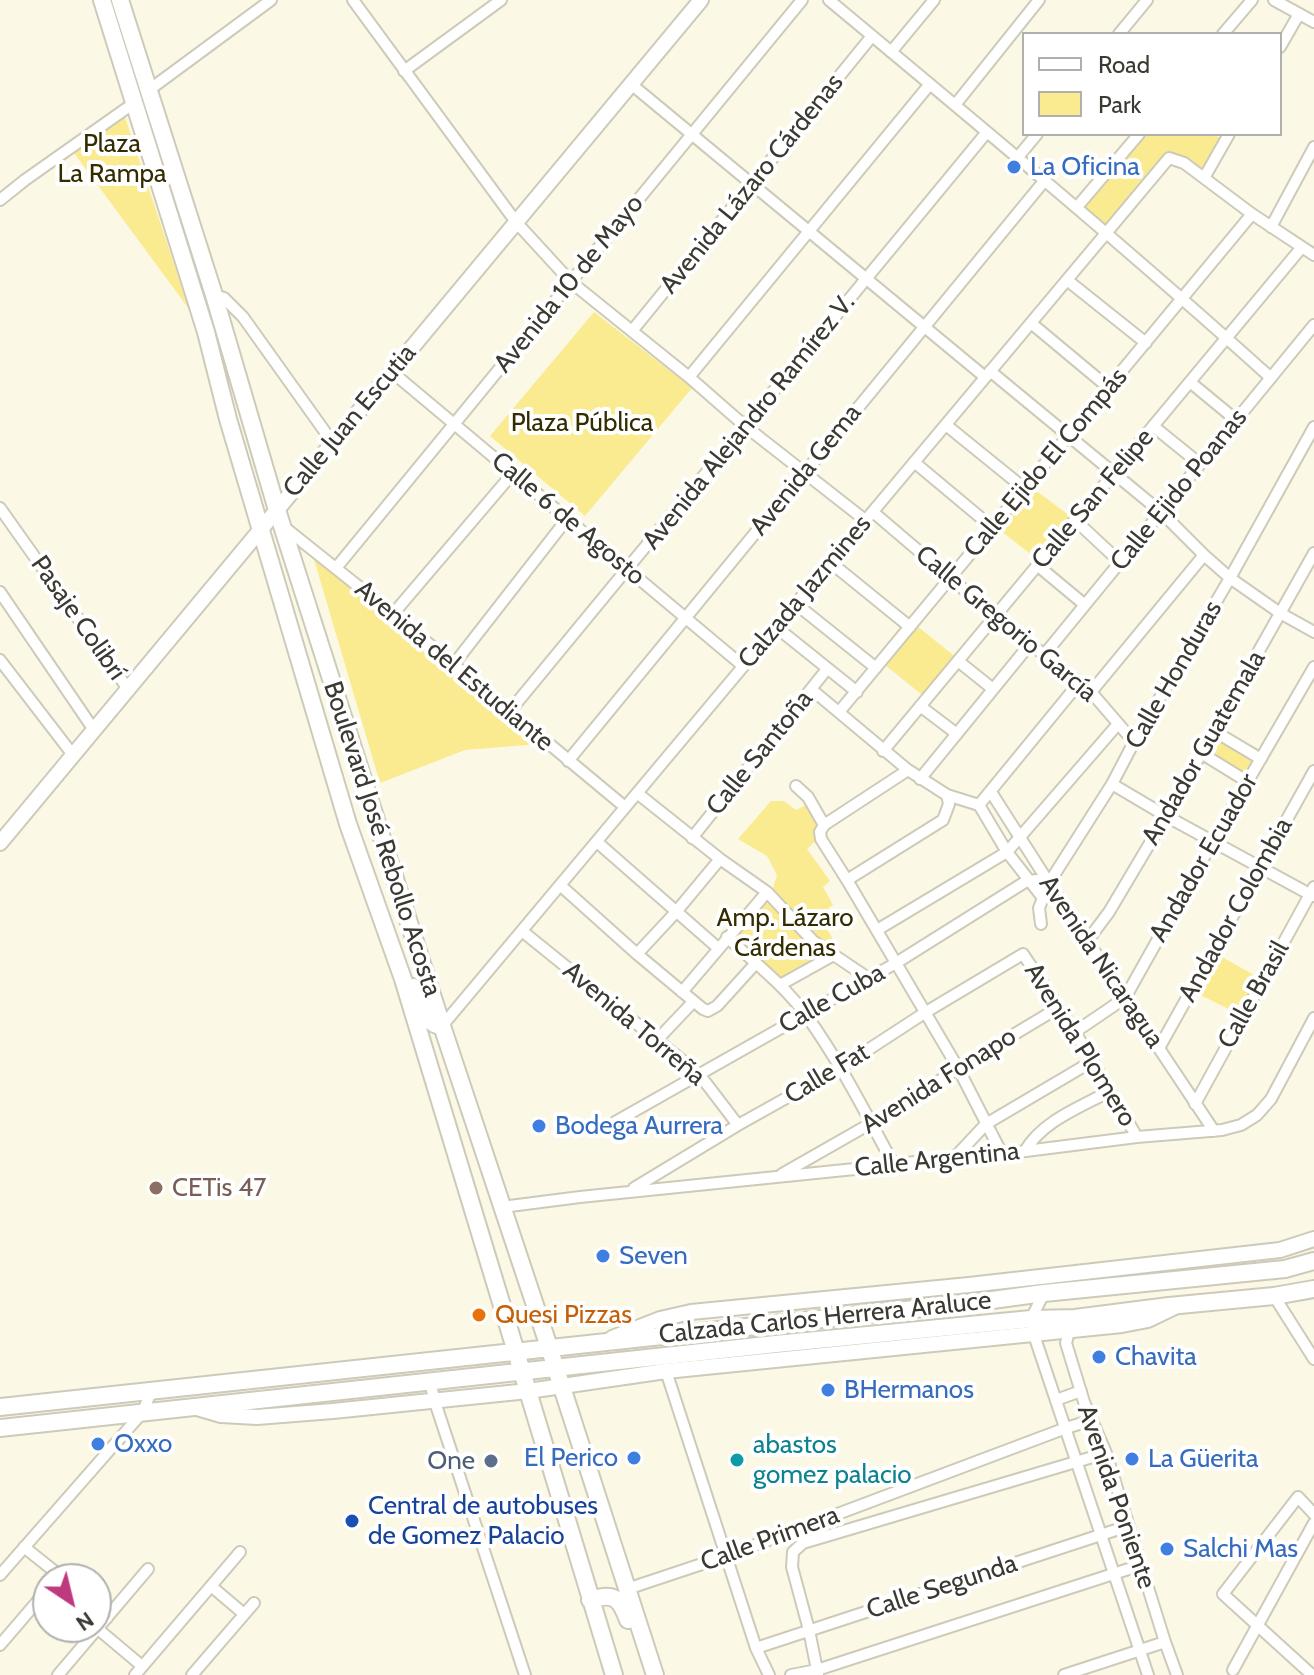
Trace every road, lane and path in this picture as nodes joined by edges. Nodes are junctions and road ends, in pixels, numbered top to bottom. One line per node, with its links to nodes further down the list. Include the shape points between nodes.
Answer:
1 (102, 0): 15 (main road, Boulevard José Rebollo Acosta)
2 (120, 0): 25 (main road, Boulevard José Rebollo Acosta)
3 (271, 0): 25 (street)
4 (353, 0): 22 (street, Calle Gregorio García)
5 (501, 0): 22 (street)
6 (701, 0): 23 (street, Calle Juan Escutia)
7 (802, 0): 29 (street, Avenida 10 de Mayo)
8 (829, 0): 19 (street)
9 (934, 0): 21 (street)
10 (1039, 0): 27 (street)
11 (1147, 0): 17 (street)
12 (1252, 0): 18 (street)
13 (1274, 0): 14 (street)
14 (1299, 14): 16 (street); 20 (street)
15 (107, 18): 25 (main road, via 134,82); 26 (main road, Boulevard José Rebollo Acosta)
16 (1314, 22)
17 (1121, 32)
18 (1225, 32)
19 (872, 36): 21 (street); 37 (street, Avenida Lázaro Cárdenas)
20 (1282, 44)
21 (891, 52): 24 (street)
22 (404, 71): 41 (street, Calle Gregorio García)
23 (631, 84): 29 (street); 41 (street, Calle Juan Escutia)
24 (930, 84): 27 (street); 43 (street)
25 (149, 90): 50 (main road, Boulevard José Rebollo Acosta)
26 (134, 103): 38 (street); 85 (main road, Boulevard José Rebollo Acosta)
27 (955, 105): 28 (street)
28 (987, 132): 34 (street); 47 (street, Avenida Alejandro Ramírez V.)
29 (691, 135): 37 (street); 49 (street, Avenida 10 de Mayo)
30 (1035, 136): 34 (street)
31 (1137, 136): 39 (street)
32 (1228, 136): 35 (street)
33 (1314, 147): 42 (street)
34 (1018, 157): 36 (street)
35 (1204, 178): 40 (street); 44 (street, Calzada Jazmines, via 1169,158)
36 (1045, 180): 39 (street); 54 (street, Avenida Gema)
37 (752, 184): 43 (street); 55 (street, Avenida Lázaro Cárdenas)
38 (0, 200)
39 (1077, 207): 44 (street)
40 (1252, 214): 42 (street); 51 (street, Calle Ejido El Compás)
41 (516, 222): 49 (street, Calle Gregorio García); 58 (street, Calle Juan Escutia)
42 (1271, 227): 45 (street)
43 (810, 231): 47 (street); 60 (street)
44 (1107, 232): 48 (street, Calzada Jazmines); 51 (street)
45 (1302, 247): 46 (street); 56 (street, Calle San Felipe)
46 (1314, 255)
47 (866, 280): 54 (street); 67 (street, Avenida Alejandro Ramírez V.)
48 (1067, 280): 52 (street, Calzada Jazmines); 57 (street)
49 (571, 282): 55 (street, Calle Gregorio García); 65 (street, Avenida 10 de Mayo)
50 (214, 295): 71 (street, via 243,317); 81 (main road, Boulevard José Rebollo Acosta)
51 (1181, 300): 56 (street); 57 (street, Calle Ejido El Compás)
52 (1031, 323): 59 (street, Calzada Jazmines); 63 (street)
53 (1314, 325): 61 (street, Calle Ejido Poanas)
54 (924, 328): 59 (street); 74 (street, Avenida Gema)
55 (632, 331): 60 (street, Calle Gregorio García)
56 (1227, 338): 61 (street); 62 (street, Calle San Felipe)
57 (1146, 343): 63 (street, Calle Ejido El Compás)
58 (392, 372): 65 (street, Calle 6 de Agosto); 71 (street, Calle Juan Escutia)
59 (988, 374): 66 (street, Calzada Jazmines); 70 (street)
60 (689, 377): 67 (street, Calle Gregorio García)
61 (1271, 378): 64 (street, Calle Ejido Poanas)
62 (1190, 382): 64 (street); 68 (street, Calle San Felipe)
63 (1109, 388): 70 (street, Calle Ejido El Compás)
64 (1236, 420): 73 (street, Calle Ejido Poanas)
65 (454, 424): 76 (street, Calle 6 de Agosto); 91 (street, Avenida 10 de Mayo)
66 (946, 425): 72 (street, Calzada Jazmines); 77 (street)
67 (745, 426): 74 (street, Calle Gregorio García); 92 (street, Avenida Alejandro Ramírez V.)
68 (1153, 426): 73 (street); 75 (street, Calle San Felipe)
69 (1314, 427): 94 (street, Calle Honduras)
70 (1069, 436): 75 (street); 77 (street, Calle Ejido El Compás)
71 (333, 443): 81 (street, Calle Juan Escutia)
72 (914, 462): 80 (street, Calzada Jazmines); 84 (street)
73 (1200, 464): 79 (street, Calle Ejido Poanas)
74 (805, 472): 80 (street, Calle Gregorio García); 101 (street, Avenida Gema)
75 (1114, 472): 79 (street); 83 (street, Calle San Felipe)
76 (513, 473): 82 (street, Calle 6 de Agosto); 99 (street)
77 (1025, 489): 84 (street, Calle Ejido El Compás)
78 (0, 508): 115 (street, Pasaje Colibrí)
79 (1161, 512): 87 (street); 89 (street, Calle Ejido Poanas)
80 (869, 516): 88 (street, Calzada Jazmines); 93 (street, Calle Gregorio García)
81 (279, 518): 85 (street, Calle Juan Escutia); 91 (street, Avenida del Estudiante); 154 (main road, Boulevard José Rebollo Acosta)
82 (567, 519): 92 (street, Calle 6 de Agosto); 109 (street)
83 (1075, 520): 89 (street); 90 (street, Calle San Felipe)
84 (993, 528): 93 (street, Calle Ejido El Compás)
85 (261, 529): 115 (street, Calle Juan Escutia); 144 (main road, Boulevard José Rebollo Acosta)
86 (1314, 553): 98 (street, Andador Guatemala)
87 (1204, 555): 94 (street); 119 (street)
88 (830, 562): 96 (street, Calzada Jazmines); 103 (street)
89 (1120, 562): 97 (street, Calle Ejido Poanas)
90 (1037, 565): 97 (street); 100 (street, Calle San Felipe)
91 (336, 568): 99 (street, Avenida del Estudiante)
92 (627, 569): 101 (street, Calle 6 de Agosto); 121 (street, Avenida Alejandro Ramírez V.)
93 (951, 578): 100 (street, Calle Gregorio García); 103 (street, Calle Ejido El Compás)
94 (1230, 578): 98 (street); 127 (street, Calle Honduras)
95 (0, 592): 124 (street)
96 (796, 604): 102 (street, Calzada Jazmines); 112 (street)
97 (1085, 605): 106 (street, Calle Ejido Poanas)
98 (1280, 613): 104 (street); 125 (street, Andador Guatemala)
99 (393, 614): 109 (street, Avenida del Estudiante)
100 (995, 616): 105 (street, Calle Gregorio García); 108 (street, Calle San Felipe)
101 (686, 618): 110 (street, Calle 6 de Agosto); 132 (street, Avenida Gema)
102 (776, 627): 110 (street, Calzada Jazmines); 113 (street)
103 (910, 627): 112 (street, Calle Ejido El Compás)
104 (1314, 632)
105 (1030, 644): 106 (street, Calle Gregorio García); 117 (street)
106 (1044, 655): 114 (street, Calle Gregorio García)
107 (0, 660): 130 (street)
108 (958, 661): 117 (street); 120 (street, Calle San Felipe)
109 (454, 664): 121 (street, Avenida del Estudiante)
110 (743, 666): 140 (street, Calzada Jazmines)
111 (1314, 667): 131 (street, Andador Ecuador)
112 (876, 668): 118 (street, Calle Ejido El Compás)
113 (827, 669): 116 (street, Calle Santoña); 118 (street)
114 (1079, 683): 119 (street, Calle Gregorio García); 139 (street)
115 (128, 689): 124 (street, Calle Juan Escutia)
116 (811, 689): 122 (street); 148 (street, Calle Santoña)
117 (993, 689): 126 (street)
118 (857, 692): 122 (street, Calle Ejido El Compás)
119 (1091, 692): 123 (street, Calle Gregorio García)
120 (920, 706): 126 (street); 128 (street, Calle San Felipe)
121 (510, 711): 132 (street, Avenida del Estudiante)
122 (839, 712): 128 (street)
123 (1118, 724): 127 (street, Calle Gregorio García); 147 (street)
124 (94, 730): 130 (street, Calle Juan Escutia)
125 (1214, 731): 129 (street, Andador Guatemala); 131 (street)
126 (957, 734): 135 (street)
127 (1134, 742): 137 (street, Calle Honduras)
128 (883, 751): 133 (street)
129 (1201, 753): 136 (street); 145 (street, Andador Guatemala)
130 (73, 755): 151 (street, Calle Juan Escutia)
131 (1261, 759): 136 (street, Andador Ecuador)
132 (568, 761): 143 (street, Avenida del Estudiante)
133 (908, 770): 135 (street); 146 (street)
134 (1314, 771): 155 (street, Andador Colombia)
135 (920, 779): 141 (street)
136 (1248, 782): 149 (street, Andador Ecuador)
137 (1112, 784): 145 (street); 158 (street, Calle Honduras)
138 (796, 786): 146 (street, via 808,797)
139 (991, 792): 142 (street); 147 (street, Avenida Nicaragua)
140 (637, 793): 143 (street, Calzada Jazmines); 148 (street)
141 (947, 795): 142 (street); 156 (street, via 943,820)
142 (979, 805): 152 (street)
143 (625, 807): 150 (street, Calzada Jazmines)
144 (344, 812): 154 (main road, via 366,818); 176 (main road, Boulevard José Rebollo Acosta)
145 (1166, 816): 149 (street); 168 (street, Andador Guatemala)
146 (822, 828): 156 (street, via 824,844)
147 (1019, 837): 152 (street); 158 (street, Avenida Nicaragua)
148 (692, 838): 153 (street)
149 (1213, 841): 155 (street); 179 (street, Andador Ecuador)
150 (597, 842): 159 (street, Calzada Jazmines); 163 (street)
151 (0, 843)
152 (1007, 852): 157 (street); 165 (street)
153 (720, 859): 160 (street); 163 (street)
154 (390, 865): 185 (main road, Boulevard José Rebollo Acosta)
155 (1259, 866): 161 (street); 188 (street, Andador Colombia)
156 (847, 880): 165 (street)
157 (1030, 882): 158 (street); 162 (street); 174 (street, Calle Cuba)
158 (1049, 883): 162 (street, Calle Honduras); 168 (street, Avenida Nicaragua)
159 (560, 885): 166 (street, Calzada Jazmines); 170 (street)
160 (767, 892): 167 (street); 172 (street)
161 (1313, 892): 194 (street, Calle Brasil)
162 (1043, 898): 164 (street, Calle Honduras)
163 (676, 912): 169 (street); 170 (street)
164 (1041, 924)
165 (877, 930): 174 (street)
166 (522, 931): 185 (street, Calzada Jazmines); 187 (street, Avenida Torreña)
167 (727, 937): 169 (street); 173 (street)
168 (1088, 940): 179 (street, Avenida Nicaragua)
169 (718, 948): 178 (street)
170 (637, 954): 178 (street)
171 (1023, 954): 181 (street, Avenida Plomero); 182 (street, Calle Fat)
172 (832, 956): 175 (street); 177 (street)
173 (756, 963): 177 (street); 180 (street, via 713,1009)
174 (896, 963): 175 (street, Calle Cuba); 182 (street)
175 (868, 978): 183 (street, Calle Cuba)
176 (403, 979): 185 (main road, via 415,988 431,1023); 219 (main road, Boulevard José Rebollo Acosta)
177 (780, 985): 183 (street)
178 (682, 992): 180 (street)
179 (1125, 998): 186 (street, Andador Ecuador); 188 (street, Avenida Nicaragua)
180 (693, 1002): 187 (street)
181 (1058, 1008): 186 (street, Avenida Plomero); 191 (street, Avenida Fonapo)
182 (926, 1012): 190 (street, Calle Fat); 191 (street)
183 (805, 1014): 190 (street); 192 (street, Calle Cuba)
184 (1314, 1018): 199 (street, Calle Argentina, via 1257,1115)
185 (442, 1026): 207 (main road, Boulevard José Rebollo Acosta)
186 (1075, 1032): 189 (street, Avenida Plomero)
187 (657, 1040): 192 (street, Avenida Torreña)
188 (1159, 1048): 194 (street, Avenida Nicaragua)
189 (1091, 1062): 193 (street, Avenida Plomero); 197 (street)
190 (840, 1068): 196 (street); 198 (street, Calle Fat)
191 (958, 1068): 196 (street, Avenida Fonapo); 197 (street)
192 (699, 1074): 195 (street, Calle Cuba); 198 (street, Avenida Torreña)
193 (1110, 1091): 200 (street, Avenida Plomero); 201 (street, via 1051,1123)
194 (1195, 1104): 199 (street, Avenida Nicaragua)
195 (615, 1122)
196 (871, 1124): 204 (street); 205 (street, Avenida Fonapo)
197 (986, 1124): 202 (street); 203 (street)
198 (738, 1125): 206 (street, Calle Fat)
199 (1214, 1131): 200 (street, Calle Argentina)
200 (1137, 1137): 201 (street, Calle Argentina)
201 (1025, 1151): 202 (street, Calle Argentina)
202 (1002, 1154): 203 (street, Calle Argentina)
203 (956, 1156): 204 (street, Calle Argentina)
204 (894, 1165): 205 (street, Calle Argentina)
205 (777, 1177): 206 (street, Calle Argentina)
206 (628, 1192): 207 (street, Calle Argentina)
207 (502, 1207): 218 (main road, Boulevard José Rebollo Acosta)
208 (1314, 1239): 209 (street, via 1280,1250)
209 (1218, 1257): 211 (main road); 217 (street, via 691,1312)
210 (1314, 1261): 211 (main road, Calzada Carlos Herrera Araluce)
211 (1220, 1275): 213 (main road, Calzada Carlos Herrera Araluce)
212 (1314, 1289): 214 (main road, Calzada Carlos Herrera Araluce)
213 (1044, 1293): 216 (street); 217 (main road, Calzada Carlos Herrera Araluce)
214 (1274, 1296): 215 (main road, Calzada Carlos Herrera Araluce, via 1179,1305); 220 (street)
215 (1072, 1325): 216 (main road, Calzada Carlos Herrera Araluce); 228 (street, Avenida Poniente, via 1066,1343)
216 (1032, 1327): 221 (main road, Calzada Carlos Herrera Araluce); 223 (street); 229 (street, Avenida Poniente)
217 (603, 1342): 218 (main road, Calzada Carlos Herrera Araluce)
218 (549, 1347): 219 (main road, Calzada Carlos Herrera Araluce); 221 (main road, Boulevard José Rebollo Acosta)
219 (517, 1351): 222 (main road, Boulevard José Rebollo Acosta); 226 (main road, Calzada Carlos Herrera Araluce)
220 (1314, 1359)
221 (556, 1368): 222 (main road, Calzada Carlos Herrera Araluce); 225 (main road, Boulevard José Rebollo Acosta)
222 (523, 1371): 224 (main road, Calzada Carlos Herrera Araluce); 227 (main road, Boulevard José Rebollo Acosta)
223 (666, 1371): 225 (street); 245 (street)
224 (430, 1382): 230 (street); 232 (main road, Calzada Carlos Herrera Araluce)
225 (561, 1386): 227 (street); 252 (main road, Boulevard José Rebollo Acosta)
226 (152, 1390): 231 (main road, Calzada Carlos Herrera Araluce); 233 (street)
227 (528, 1391): 230 (street); 253 (main road, Boulevard José Rebollo Acosta)
228 (1081, 1391): 229 (street); 234 (street, Avenida Poniente)
229 (1056, 1400): 236 (street, Avenida Poniente)
230 (435, 1402): 232 (street, via 257,1417); 274 (street)
231 (0, 1407)
232 (193, 1407): 233 (main road, Calzada Carlos Herrera Araluce)
233 (142, 1413): 235 (main road, Calzada Carlos Herrera Araluce); 243 (street)
234 (1092, 1420): 236 (street, Calle Primera); 237 (street, Avenida Poniente)
235 (0, 1428)
236 (1066, 1428): 238 (street, Avenida Poniente); 245 (street, Calle Primera)
237 (1106, 1453): 238 (street); 241 (street, Avenida Poniente)
238 (1077, 1462): 242 (street, Avenida Poniente); 259 (street, via 803,1543 793,1552 792,1567)
239 (1314, 1514): 258 (street, via 1298,1497 1223,1594)
240 (1314, 1523): 258 (street)
241 (1128, 1526): 242 (street, Calle Segunda); 247 (street, Avenida Poniente)
242 (1102, 1534): 249 (street, Avenida Poniente); 259 (street, Calle Segunda)
243 (24, 1547): 246 (street); 250 (street)
244 (240, 1552): 251 (street)
245 (726, 1556): 252 (street, Calle Primera); 264 (street)
246 (43, 1563)
247 (1141, 1565): 249 (street); 260 (street, Avenida Poniente)
248 (148, 1569): 256 (street)
249 (1114, 1574): 265 (street, Avenida Poniente); 269 (street)
250 (0, 1575)
251 (211, 1586): 257 (street); 267 (street)
252 (627, 1589): 271 (main road, Boulevard José Rebollo Acosta)
253 (590, 1600): 271 (main road, via 610,1596 620,1601); 275 (main road, Boulevard José Rebollo Acosta)
254 (254, 1603): 257 (street)
255 (32, 1608): 263 (street)
256 (112, 1612)
257 (244, 1614): 273 (street)
258 (1258, 1624): 268 (street); 270 (street)
259 (809, 1630): 264 (street, Calle Segunda); 269 (street)
260 (1165, 1642): 265 (street); 280 (street, Avenida Poniente)
261 (86, 1643): 272 (street)
262 (112, 1643): 267 (street)
263 (0, 1645)
264 (756, 1648): 276 (street)
265 (1140, 1650): 278 (street); 279 (street, Avenida Poniente)
266 (1314, 1657): 270 (street)
267 (138, 1670)
268 (1233, 1670)
269 (818, 1672): 277 (street)
270 (1310, 1672)
271 (654, 1673)
272 (58, 1675)
273 (192, 1675)
274 (525, 1675)
275 (614, 1675)
276 (769, 1675)
277 (791, 1675)
278 (1064, 1675)
279 (1148, 1675)
280 (1177, 1675)

